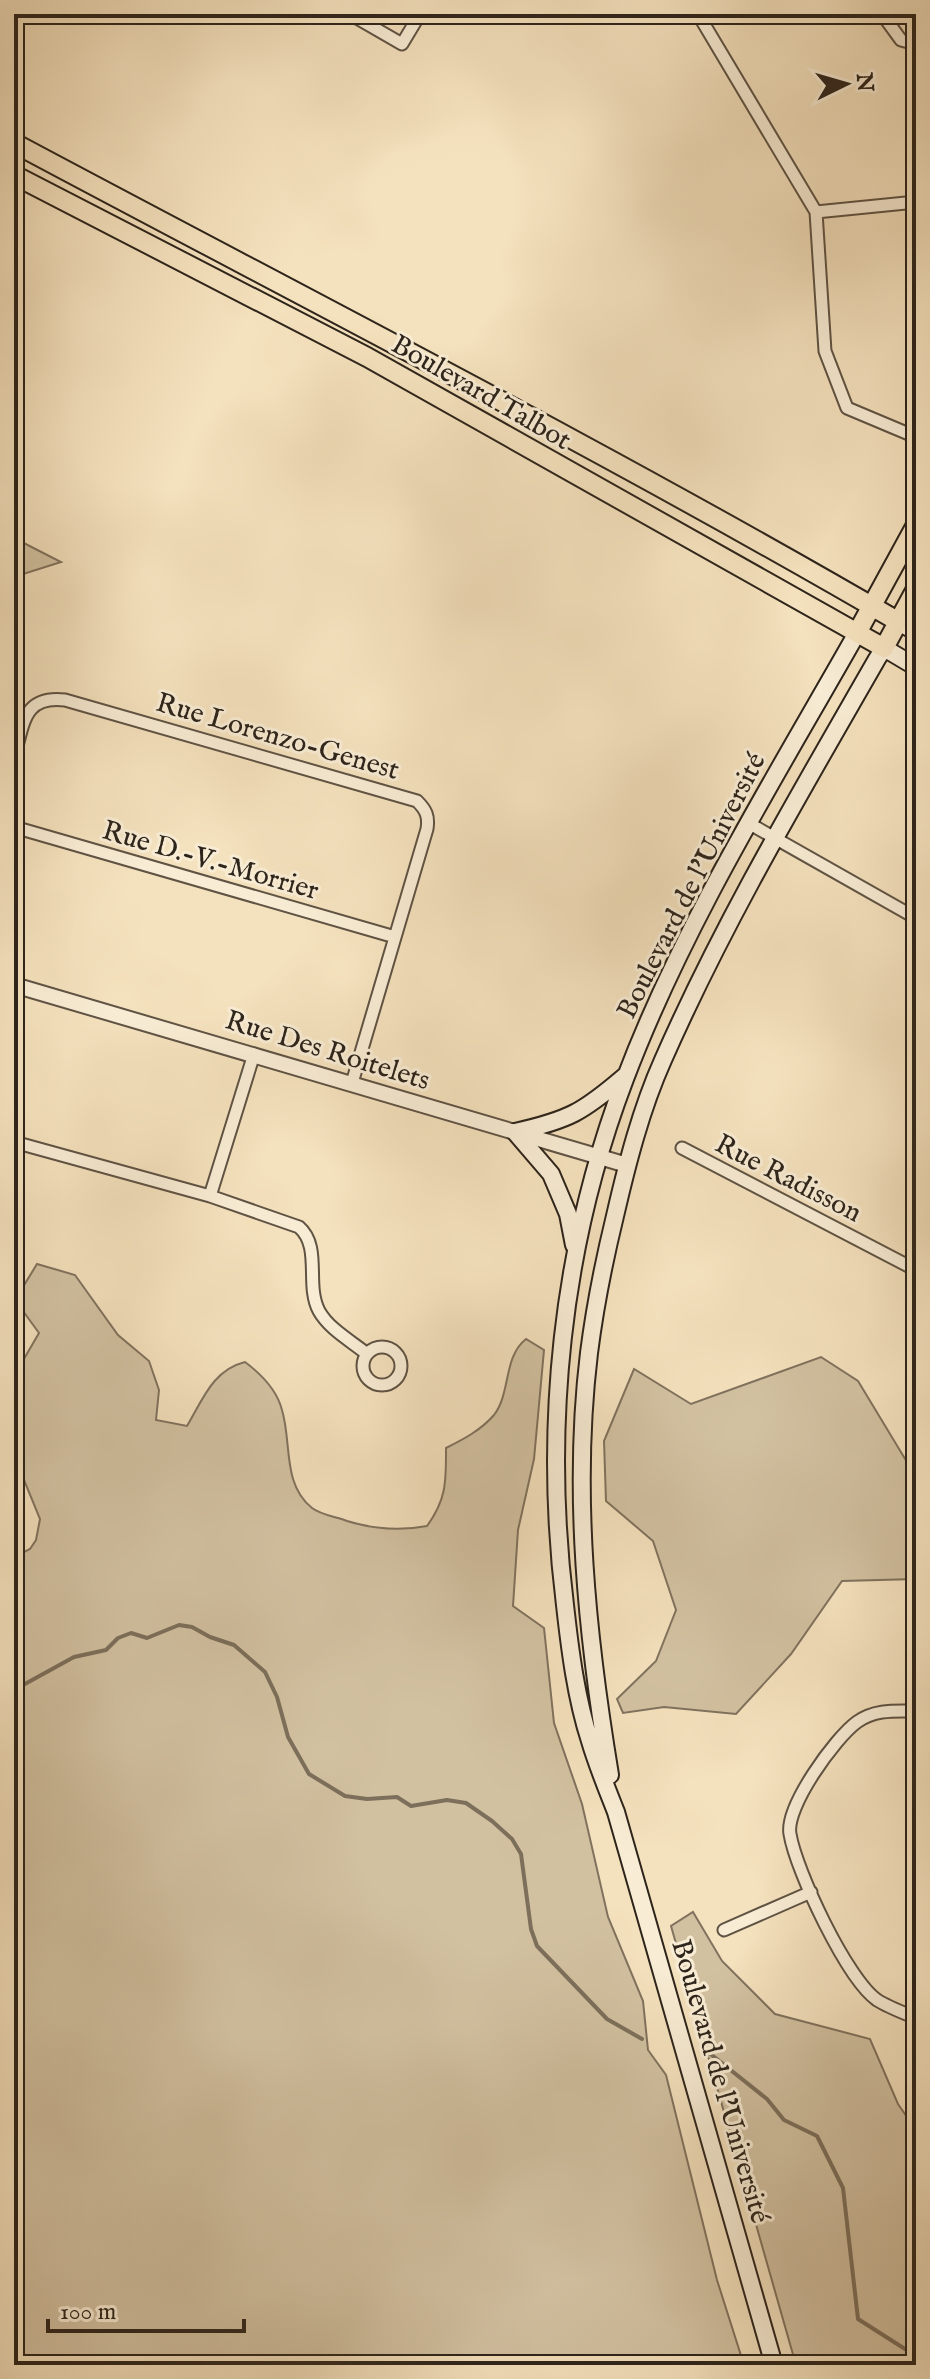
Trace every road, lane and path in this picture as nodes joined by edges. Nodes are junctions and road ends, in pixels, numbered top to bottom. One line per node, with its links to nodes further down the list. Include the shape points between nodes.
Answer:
1 (350, 14): 2 (street, via 402,44)
2 (420, 14)
3 (698, 14): 9 (street)
4 (882, 14): 5 (street, via 901,40)
5 (915, 44)
6 (14, 143): 13 (main road, Boulevard Talbot, via 507,402)
7 (14, 175): 16 (main road, Boulevard Talbot, via 344,344)
8 (916, 202): 9 (street)
9 (816, 212): 10 (street, via 825,351 847,408)
10 (916, 437)
11 (916, 525): 13 (main road, Boulevard de l'Université)
12 (916, 589): 14 (main road, Boulevard de l'Université)
13 (872, 606): 14 (main road, Boulevard Talbot); 16 (main road, Boulevard de l'Université)
14 (899, 622): 15 (main road, Boulevard Talbot); 17 (main road, Boulevard de l'Université)
15 (916, 632)
16 (857, 633): 17 (main road, Boulevard Talbot); 20 (main road, Boulevard de l'Université)
17 (884, 648): 18 (main road, Boulevard Talbot); 22 (main road, Boulevard de l'Université)
18 (916, 667)
19 (14, 757): 24 (street, Rue Lorenzo-Genest, via 30,708 51,698 417,801 429,819)
20 (750, 824): 22 (street); 27 (main road, Boulevard de l'Université, via 681,951)
21 (14, 827): 24 (street, Rue D.-V.-Morrier)
22 (774, 838): 23 (street); 33 (main road, Boulevard de l'Université, via 662,1062)
23 (916, 918)
24 (395, 937): 28 (street, Rue Lorenzo-Genest)
25 (14, 985): 26 (street, Rue Des Roitelets)
26 (254, 1054): 28 (street, Rue Des Roitelets); 34 (street)
27 (626, 1075): 29 (main road, via 589,1108); 32 (main road, Boulevard de l'Université)
28 (352, 1083): 29 (street, Rue Des Roitelets)
29 (515, 1132): 32 (street, Rue Des Roitelets); 35 (main road, via 551,1174 568,1214)
30 (14, 1142): 34 (street)
31 (682, 1148): 36 (street, Rue Radisson)
32 (599, 1158): 33 (street, Rue Des Roitelets); 35 (main road, Boulevard de l'Université)
33 (627, 1165): 39 (main road, Boulevard de l'Université, via 600,1277 583,1449 583,1547 592,1657)
34 (210, 1196): 37 (street, via 289,1222 307,1234 321,1315)
35 (575, 1253): 39 (main road, Boulevard de l'Université, via 557,1390 558,1553 570,1652 589,1740)
36 (916, 1270)
37 (367, 1354)
38 (916, 1711): 40 (street, via 878,1712 856,1722 818,1765 791,1815 789,1833)
39 (616, 1812): 43 (main road, Boulevard de l'Université)
40 (811, 1892): 41 (street); 42 (street, via 858,1981 877,2000)
41 (724, 1930)
42 (916, 2018)
43 (774, 2365)

